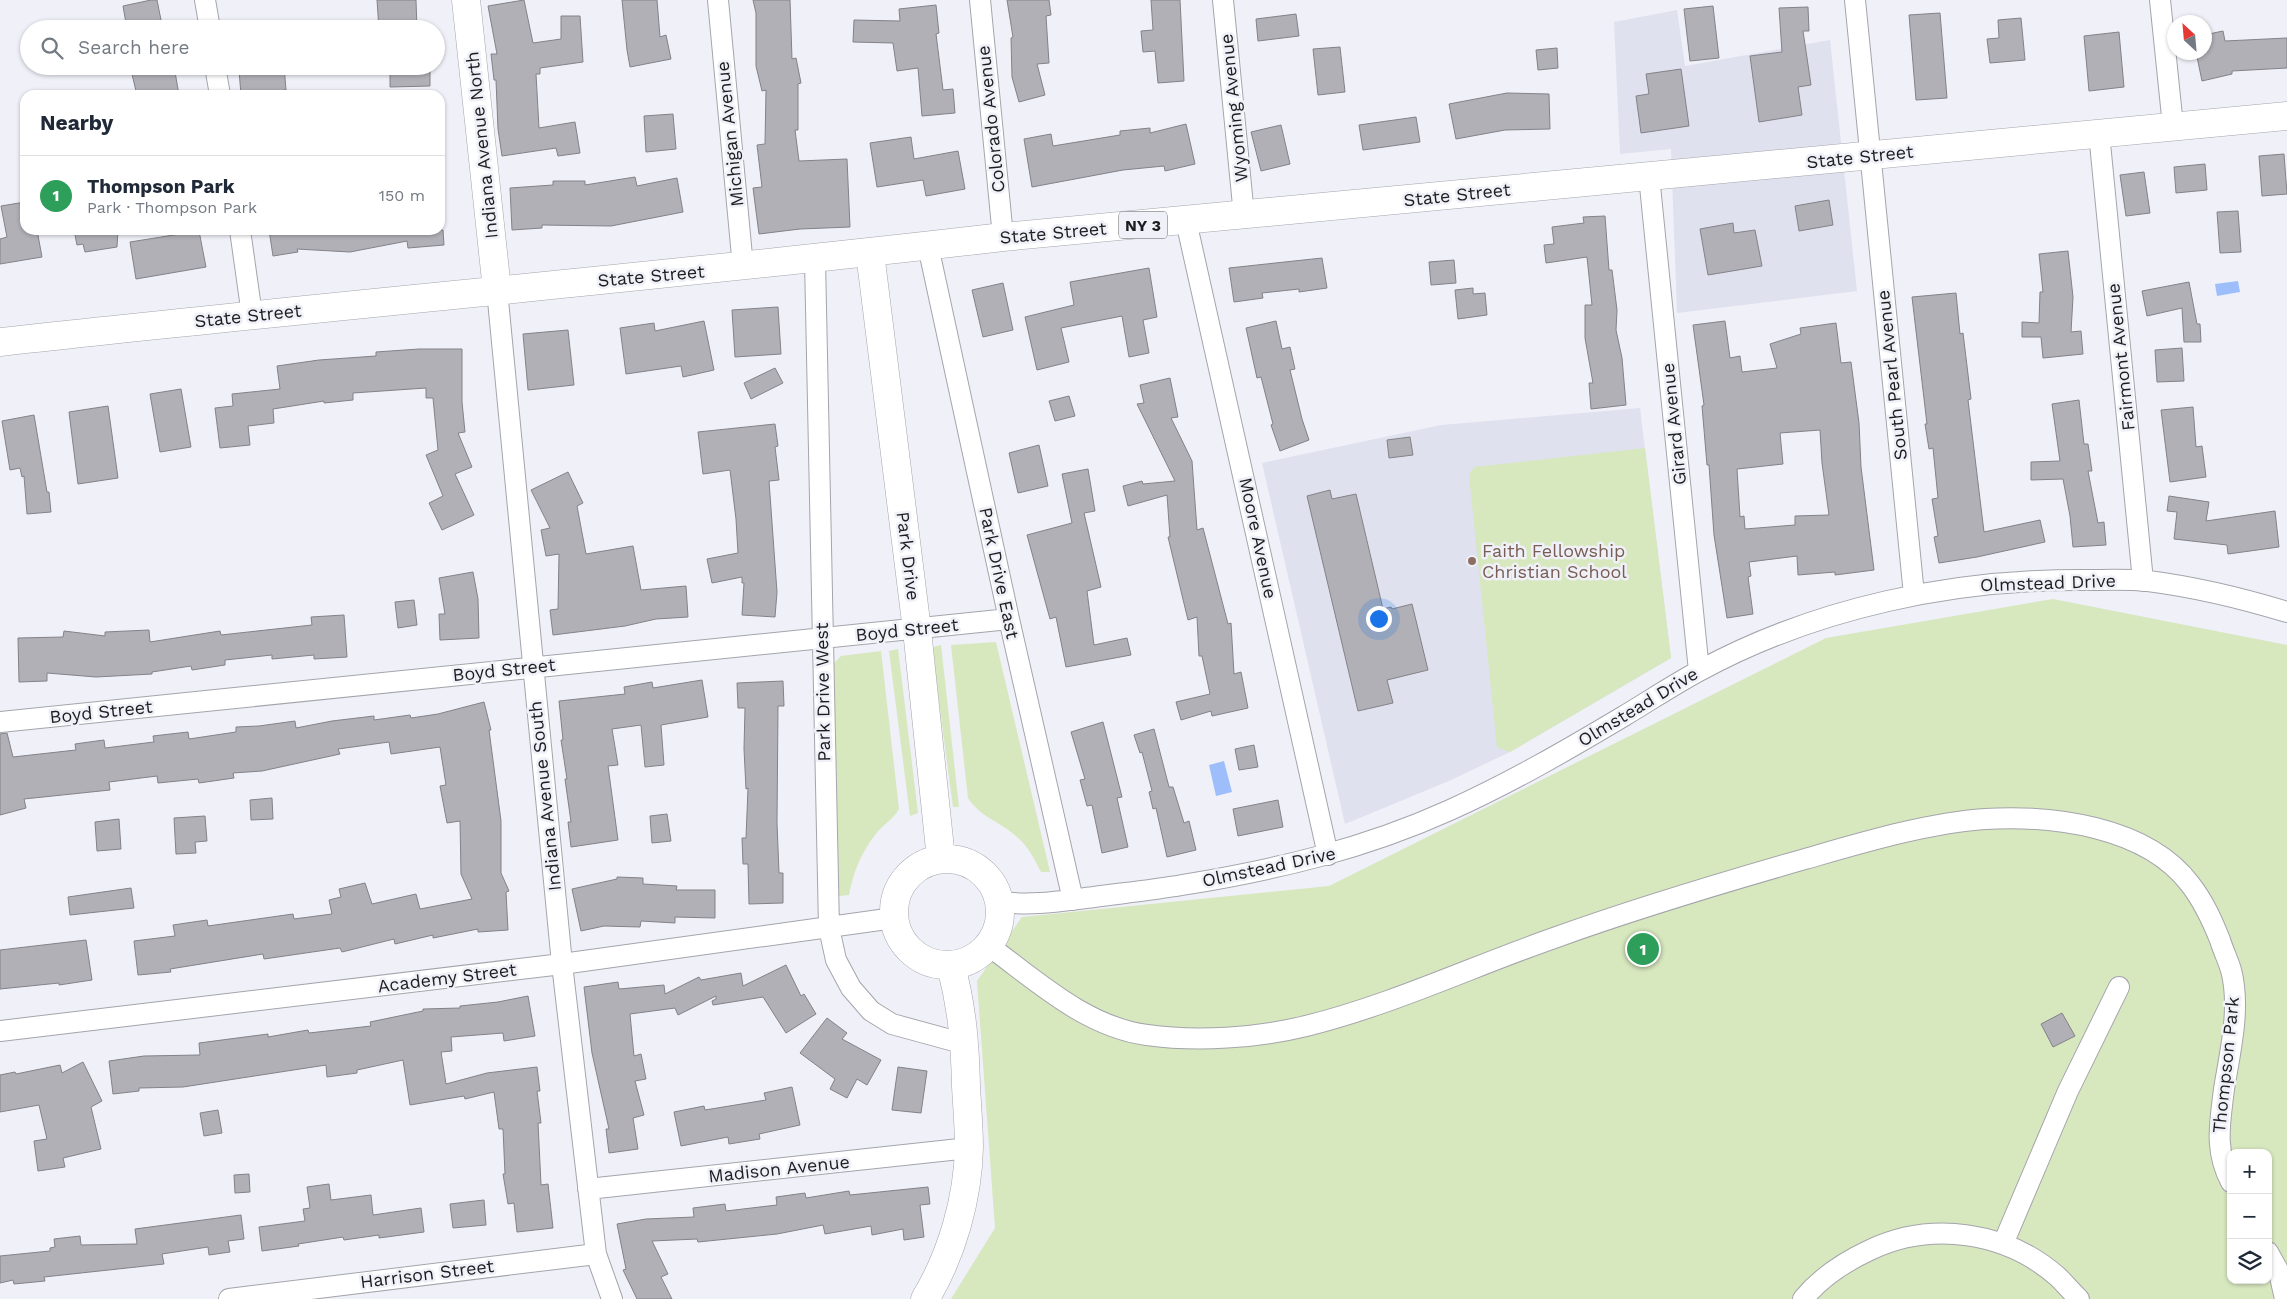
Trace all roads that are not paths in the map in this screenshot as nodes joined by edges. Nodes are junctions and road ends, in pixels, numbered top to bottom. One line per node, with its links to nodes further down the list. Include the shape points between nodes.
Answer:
1 (205, 0): 8 (street)
2 (466, 0): 24 (main road, Indiana Avenue North)
3 (718, 0): 23 (street, Michigan Avenue)
4 (980, 0): 19 (street, Colorado Avenue)
5 (1223, 0): 16 (street, Wyoming Avenue)
6 (1855, 0): 14 (street, South Pearl Avenue)
7 (2160, 0): 12 (street)
8 (208, 20)
9 (217, 75): 10 (street)
10 (219, 90)
11 (2287, 116): 12 (main road, State Street / NY 3)
12 (2173, 126): 13 (main road, State Street / NY 3)
13 (2099, 133): 14 (main road, State Street / NY 3); 27 (street, Fairmont Avenue)
14 (1871, 156): 15 (main road, State Street / NY 3); 28 (street, South Pearl Avenue)
15 (1649, 176): 16 (main road, State Street / NY 3); 34 (street, Girard Avenue)
16 (1244, 216): 17 (main road, State Street / NY 3)
17 (1186, 221): 19 (main road, State Street / NY 3); 36 (street, Moore Avenue)
18 (241, 235): 25 (street)
19 (1003, 238): 20 (main road, State Street / NY 3)
20 (928, 246): 21 (main road, State Street / NY 3); 30 (street, Park Drive East)
21 (870, 253): 22 (main road, State Street / NY 3); 31 (main road, Park Drive)
22 (815, 260): 23 (main road, State Street / NY 3); 32 (street, Park Drive West)
23 (743, 267): 24 (main road, State Street / NY 3)
24 (497, 290): 25 (main road, State Street / NY 3); 33 (street, Indiana Avenue South)
25 (252, 315): 26 (main road, State Street / NY 3)
26 (0, 342)
27 (2143, 581): 28 (street, Olmstead Drive, via 2040,580); 29 (street, Olmstead Drive, via 2247,600)
28 (1914, 594): 34 (street, Olmstead Drive, via 1819,620 1745,648)
29 (2287, 612)
30 (1009, 619): 31 (street, Boyd Street); 38 (street, Park Drive East)
31 (917, 630): 32 (street, Boyd Street); 37 (main road, Park Drive)
32 (822, 639): 33 (street, Boyd Street); 41 (street, Park Drive West)
33 (532, 668): 35 (street, Boyd Street); 43 (street, Indiana Avenue South)
34 (1699, 671): 36 (street, Olmstead Drive, via 1518,778 1377,840)
35 (0, 722)
36 (1328, 855): 38 (street, Olmstead Drive, via 1252,873)
37 (941, 859): 39 (main road, via 972,865 985,874); 40 (main road, via 911,873 895,901)
38 (1073, 900): 39 (street, Olmstead Drive, via 1028,905)
39 (1000, 902): 42 (main road, via 1001,917)
40 (894, 918): 41 (street, Academy Street); 44 (main road, via 898,934 907,948 920,958)
41 (829, 928): 43 (street, Academy Street); 47 (street, Park Drive West, via 836,960 851,988 871,1011 892,1024)
42 (989, 946): 44 (main road, via 966,963); 49 (street, Thompson Park, via 1064,1002 1127,1032 1202,1039 1278,1032 1308,1026 1408,994 1552,938 1696,890 1830,852 1938,825 1984,819 2079,824 2105,830 2161,856 2188,881 2209,912 2232,973 2234,998 2218,1140)
43 (562, 964): 46 (street, Academy Street); 50 (street, Indiana Avenue South)
44 (951, 966): 47 (main road, via 961,1004)
45 (2119, 987): 51 (street, via 2068,1091)
46 (0, 1031)
47 (965, 1044): 48 (main road)
48 (969, 1148): 50 (street, Madison Avenue); 57 (main road, via 959,1219 947,1254)
49 (2227, 1175)
50 (588, 1189): 52 (street, Indiana Avenue South)
51 (2003, 1244): 58 (street, via 1949,1232 1890,1241 1829,1273); 59 (street, via 2057,1276)
52 (596, 1254): 54 (street, Harrison Street); 56 (street, Indiana Avenue South)
53 (2272, 1259): 60 (street, via 2279,1272)
54 (249, 1298): 55 (street, Harrison Street)
55 (229, 1299)
56 (612, 1299)
57 (925, 1299)
58 (1803, 1299)
59 (2079, 1299)
60 (2285, 1299)

